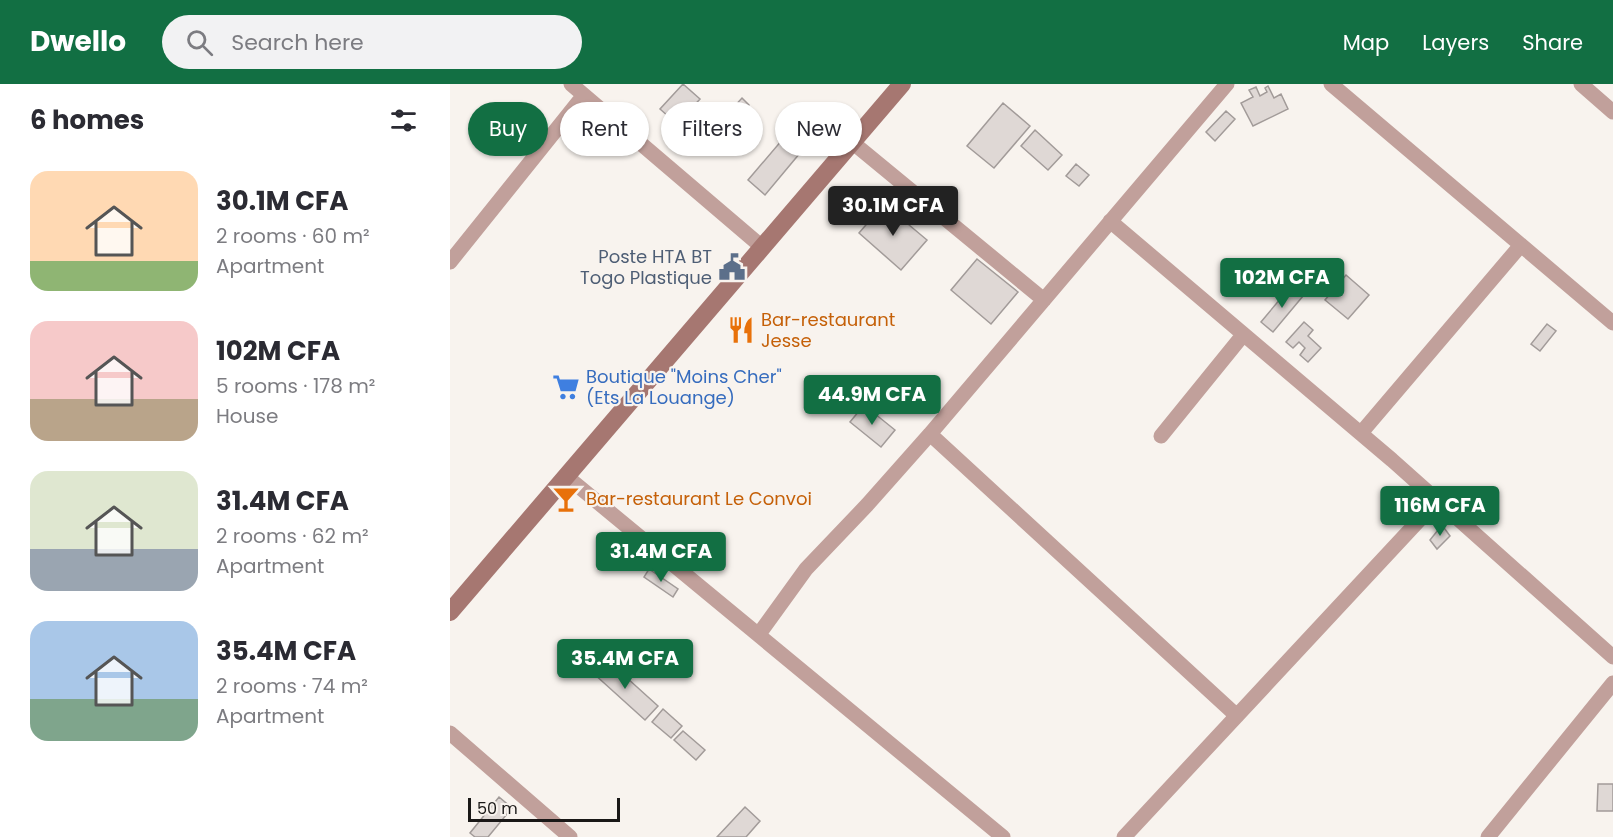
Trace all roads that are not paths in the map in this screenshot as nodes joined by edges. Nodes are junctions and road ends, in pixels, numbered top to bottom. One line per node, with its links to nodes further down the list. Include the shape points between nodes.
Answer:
1 (571, 84): 6 (street)
2 (902, 84): 8 (street)
3 (1227, 84): 11 (street)
4 (1331, 84): 12 (street)
5 (1581, 84): 7 (street)
6 (584, 95): 13 (street); 14 (street)
7 (1613, 112)
8 (862, 130)
9 (862, 150): 15 (street)
10 (840, 156): 13 (street)
11 (1110, 221): 15 (street); 17 (street)
12 (1521, 245): 16 (street); 18 (street)
13 (762, 247): 21 (street)
14 (450, 261)
15 (1044, 300): 19 (street)
16 (1613, 323)
17 (1243, 335): 18 (street); 20 (street)
18 (1360, 433): 22 (street)
19 (930, 434): 24 (street, via 806,569); 27 (street)
20 (1161, 436)
21 (566, 476): 23 (street); 24 (street)
22 (1437, 501): 25 (street); 27 (street)
23 (450, 612)
24 (759, 634): 30 (street)
25 (1613, 657)
26 (1613, 683): 32 (street)
27 (1237, 716): 31 (street)
28 (450, 733): 29 (street)
29 (570, 837)
30 (1003, 837)
31 (1124, 837)
32 (1488, 837)

